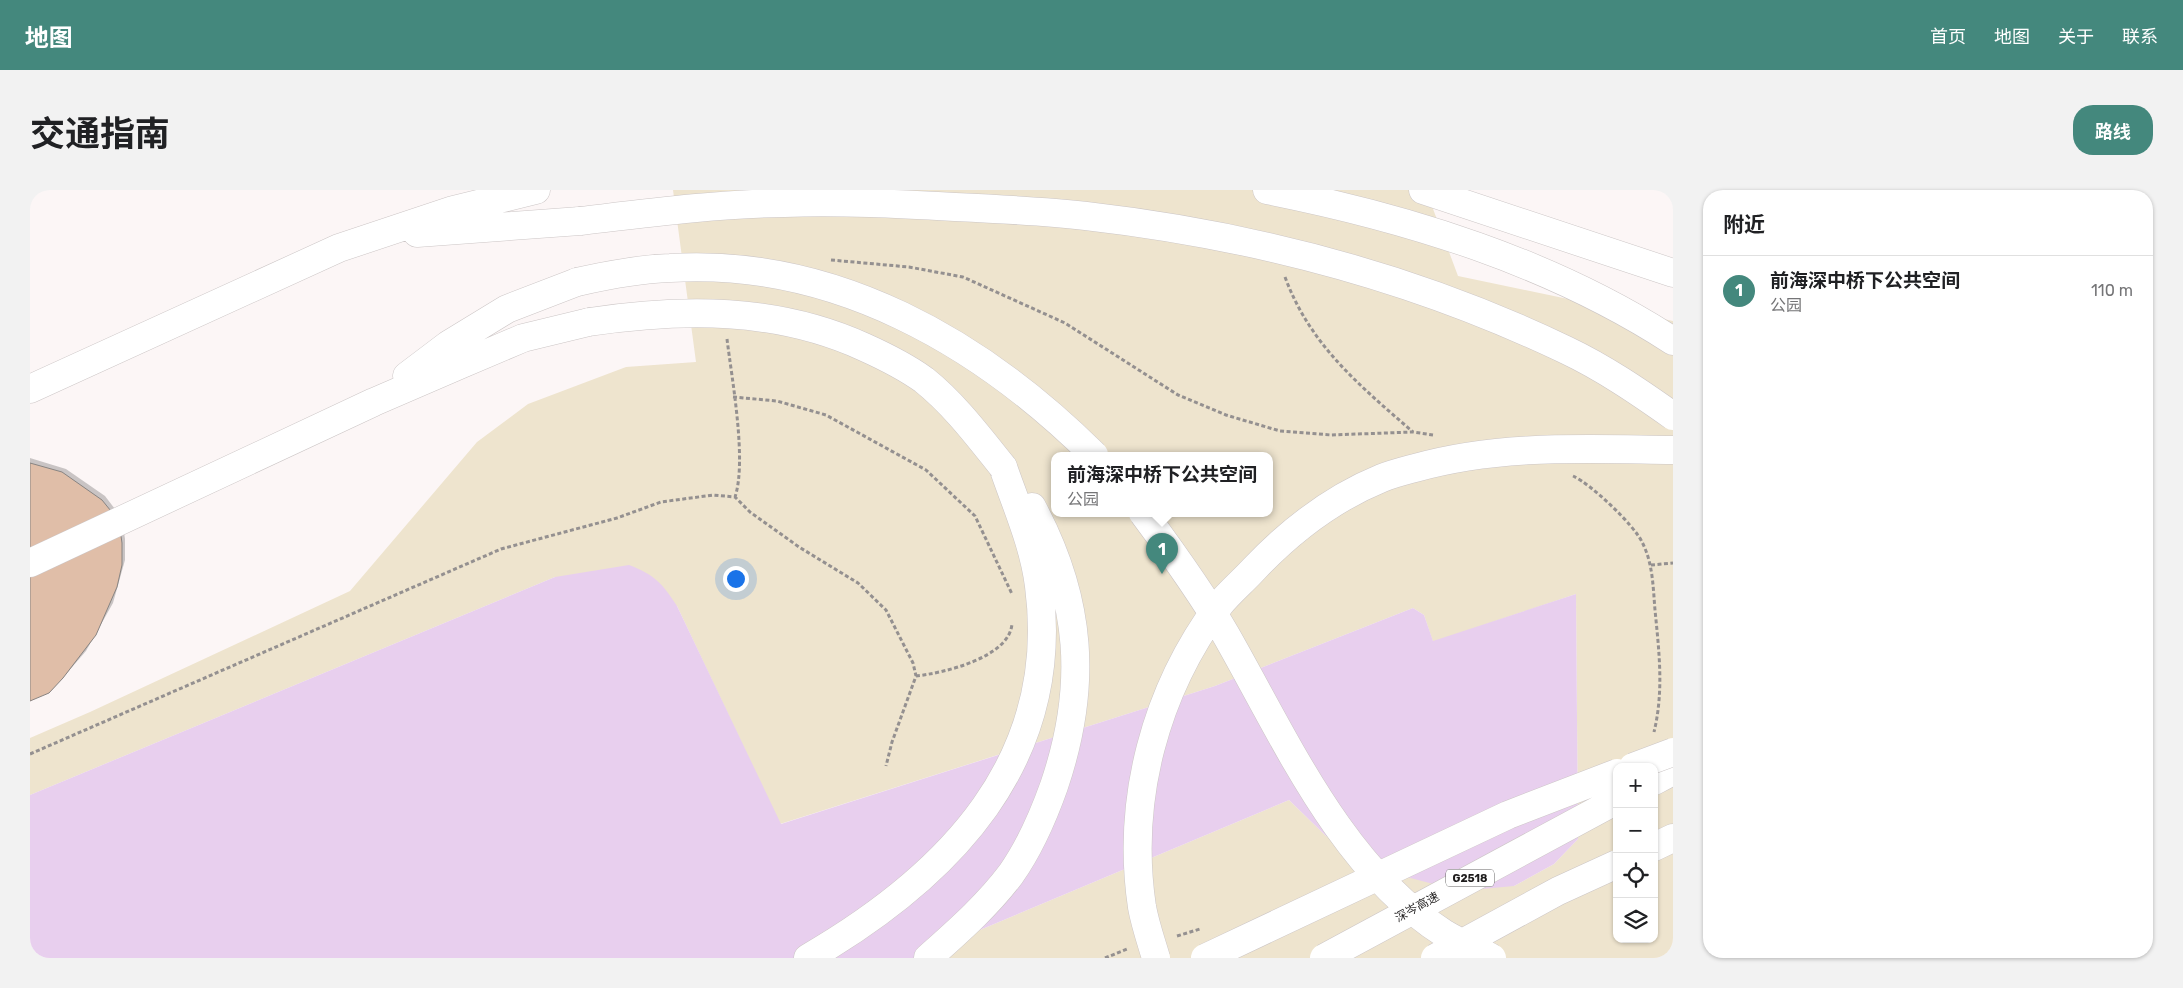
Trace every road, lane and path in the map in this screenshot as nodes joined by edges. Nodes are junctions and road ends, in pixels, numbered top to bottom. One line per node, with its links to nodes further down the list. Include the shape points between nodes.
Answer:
1 (452, 190): 5 (highway)
2 (536, 190): 5 (highway, via 454,210)
3 (1267, 190): 10 (highway, via 1402,222 1491,252 1577,287)
4 (1423, 190): 8 (highway)
5 (339, 248): 11 (highway); 14 (highway, bridge, via 392,235 785,202 896,204 1086,216 1206,234 1304,255 1400,282 1568,351 1631,386)
6 (821, 260): 15 (path, via 909,267 963,278 1064,323 1178,395 1226,415 1280,431 1331,435)
7 (1281, 269): 15 (path, via 1294,301 1318,340 1351,378)
8 (1673, 273)
9 (726, 329): 12 (path)
10 (1673, 341)
11 (30, 388)
12 (733, 397): 21 (path, via 739,484); 26 (path, via 777,401 826,415 926,470 974,516)
13 (374, 402): 18 (highway, bridge, via 448,345 506,309 577,282 626,272 717,268 809,282 898,312 981,361 1063,424); 19 (highway, bridge, via 523,338 589,322 682,312 739,314 793,322 842,337 883,356 923,380 963,417); 23 (highway)
14 (1673, 416)
15 (1413, 432): 16 (path)
16 (1440, 437)
17 (1673, 450): 42 (highway, bridge, via 1520,449 1452,458 1382,478 1316,513 1268,554 1221,603 1189,652 1166,700 1149,748 1139,805 1138,858 1142,908)
18 (1091, 452)
19 (1003, 467): 40 (highway, via 1028,538 1039,584 1043,632 1038,690 1012,763 987,806 957,844 914,884 852,933); 41 (highway, via 1025,496 1057,561 1070,607 1077,658 1075,698 1059,771 1032,842 1010,875 975,915)
20 (1568, 474): 25 (path, via 1584,481 1620,516 1642,540)
21 (735, 497): 28 (path, via 750,512 799,547 858,583 886,610 913,663); 30 (path, via 713,495 662,502 617,518 501,549)
22 (1145, 517): 46 (highway, bridge, via 1200,592 1300,768 1350,842 1377,875 1410,907 1445,934)
23 (30, 563)
24 (1673, 563): 25 (path)
25 (1651, 564): 29 (path, via 1661,672)
26 (1014, 599)
27 (1013, 615): 28 (path, via 1012,630 996,648 968,665 939,674)
28 (916, 676): 32 (path)
29 (1663, 744): 31 (highway, bridge)
30 (30, 754)
31 (1638, 763)
32 (886, 766)
33 (1673, 771): 35 (highway)
34 (1613, 775): 43 (highway, bridge, via 1508,815)
35 (1658, 779)
36 (1613, 802): 44 (highway, 深岑高速 / G2518, bridge)
37 (1673, 838): 38 (highway)
38 (1658, 845)
39 (1613, 866): 45 (highway, bridge, via 1558,891)
40 (808, 958)
41 (928, 958)
42 (1156, 958)
43 (1205, 958)
44 (1324, 958)
45 (1435, 958)
46 (1492, 958)

